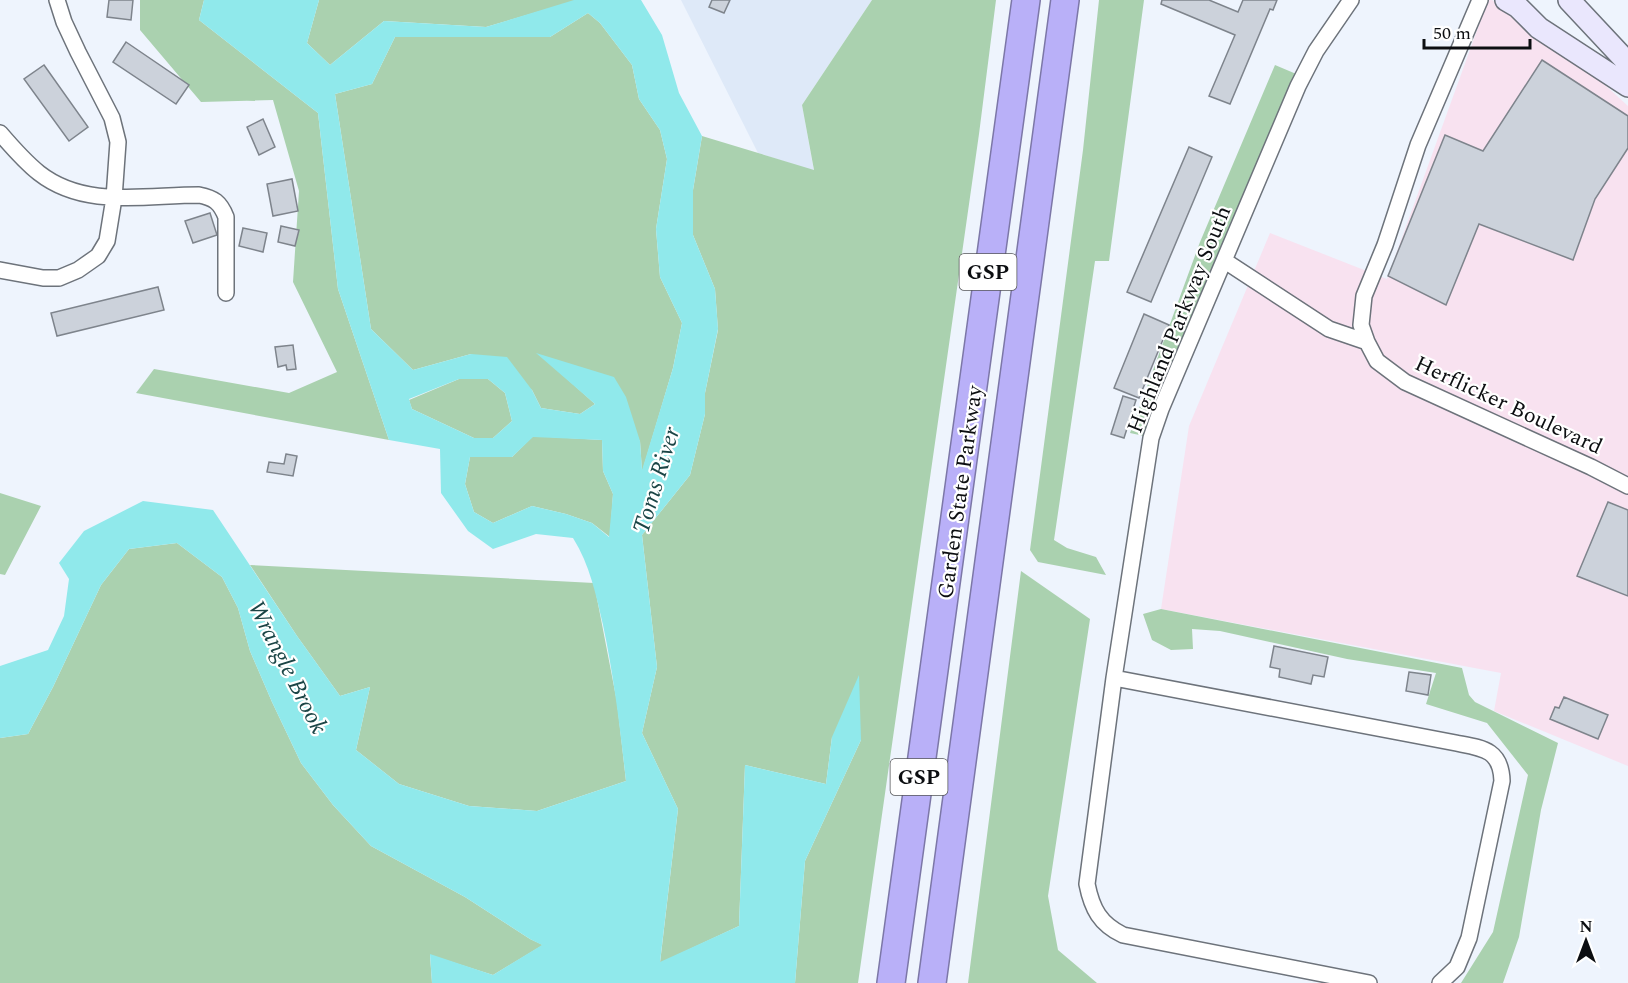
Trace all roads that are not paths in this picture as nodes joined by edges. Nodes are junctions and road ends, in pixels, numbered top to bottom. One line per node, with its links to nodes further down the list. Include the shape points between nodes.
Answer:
1 (57, 0): 13 (street, via 112,118 118,142)
2 (1026, 0): 20 (highway, Garden State Parkway / GSP)
3 (1065, 0): 11 (highway, Garden State Parkway / GSP)
4 (1079, 0): 11 (highway, via 1067,77)
5 (1351, 0): 14 (street, Highland Parkway South, via 1316,51 1298,86)
6 (1480, 0): 17 (street, via 1418,145 1364,296 1361,325)
7 (1569, 0): 9 (main road)
8 (1512, 4): 10 (main road, via 1539,28)
9 (1628, 63)
10 (1628, 86)
11 (1052, 109): 21 (highway, Garden State Parkway / GSP)
12 (0, 133): 13 (street, via 40,174 57,185)
13 (114, 198): 15 (street, via 106,241 98,256 78,270 60,278); 16 (street, via 199,195 221,205 226,217)
14 (1225, 261): 17 (street, via 1329,329); 19 (street, Highland Parkway South, via 1151,438)
15 (0, 270)
16 (226, 293)
17 (1367, 342): 18 (street, Herflicker Boulevard, via 1377,361 1405,382)
18 (1628, 486)
19 (1114, 678): 22 (street, Highland Parkway South, via 1087,884 1094,910 1103,923 1123,935); 23 (street, via 1456,743 1484,749 1496,757 1502,781 1469,938 1457,967)
20 (891, 983)
21 (932, 983)
22 (1369, 983)
23 (1440, 983)

